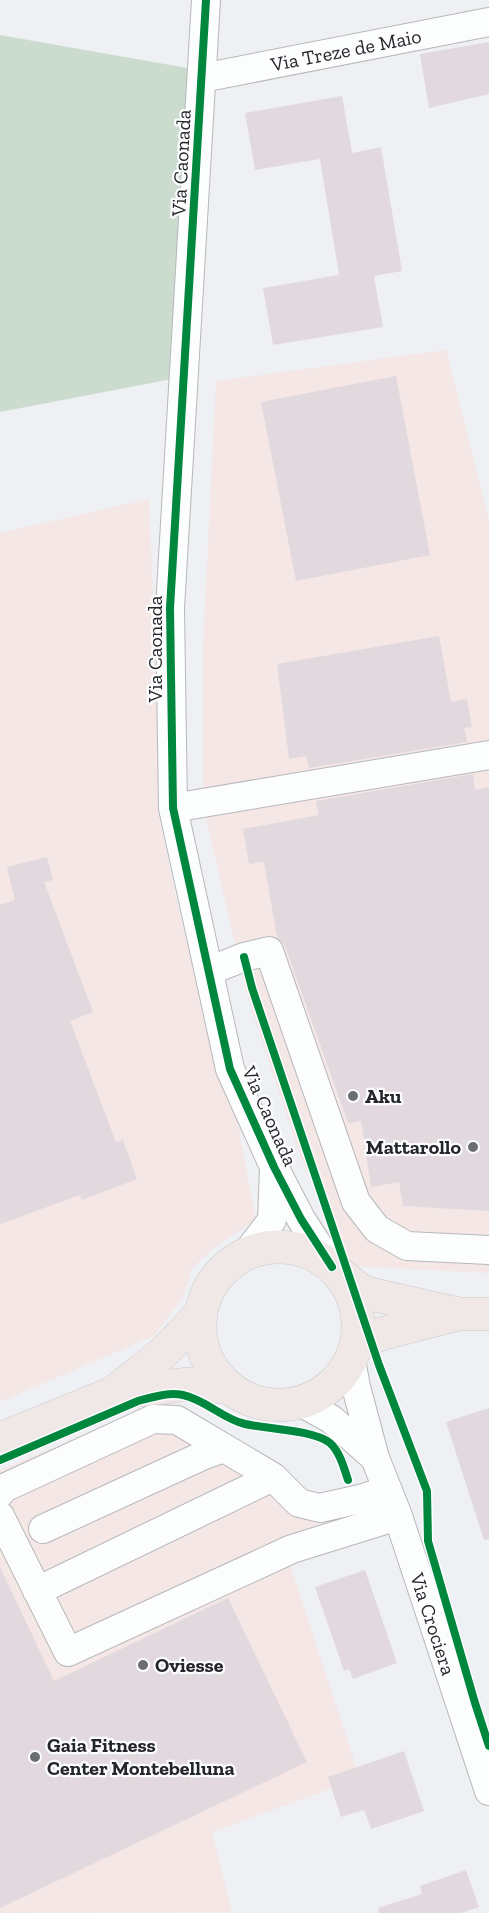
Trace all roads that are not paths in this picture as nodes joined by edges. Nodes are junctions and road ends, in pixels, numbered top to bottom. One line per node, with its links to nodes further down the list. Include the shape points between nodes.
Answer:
1 (206, 0): 3 (street, Via Caonada)
2 (489, 22): 3 (street, Via Treze de Maio)
3 (202, 78): 5 (street, Via Caonada, via 170,608)
4 (489, 755): 5 (street)
5 (173, 808): 6 (street, Via Caonada)
6 (209, 971): 7 (street, Via Caonada, via 230,1069); 8 (street, via 268,951 356,1202 377,1229 407,1246)
7 (274, 1167): 9 (street, Via Caonada, via 272,1220); 10 (street, Via Caonada, via 301,1219)
8 (489, 1250)
9 (246, 1254): 10 (main road, via 273,1247 291,1248 308,1252); 12 (main road, via 228,1265 212,1283)
10 (334, 1269): 11 (main road, via 362,1291); 13 (main road, via 349,1288 357,1312)
11 (474, 1314): 13 (main road, via 381,1334)
12 (200, 1315): 14 (main road, via 200,1337 208,1363); 15 (main road, via 162,1354)
13 (354, 1352): 16 (main road, via 339,1378); 19 (street, Via Crociera, via 356,1388)
14 (227, 1387): 15 (main road, via 189,1384); 16 (main road, via 266,1405)
15 (114, 1393): 17 (main road)
16 (302, 1403): 19 (street, Via Crociera, via 331,1419)
17 (0, 1439)
18 (224, 1448): 20 (street); 22 (street, via 177,1420 153,1419); 26 (street)
19 (375, 1458): 21 (street, Via Crociera)
20 (273, 1477): 23 (street); 28 (street)
21 (388, 1490): 23 (street, via 320,1509); 25 (street, Via Crociera)
22 (0, 1493)
23 (299, 1503): 27 (street)
24 (0, 1516): 28 (street)
25 (398, 1516): 27 (street); 29 (street, Via Crociera)
26 (43, 1529)
27 (292, 1549): 28 (street, via 68,1652)
28 (38, 1591)
29 (489, 1791)

